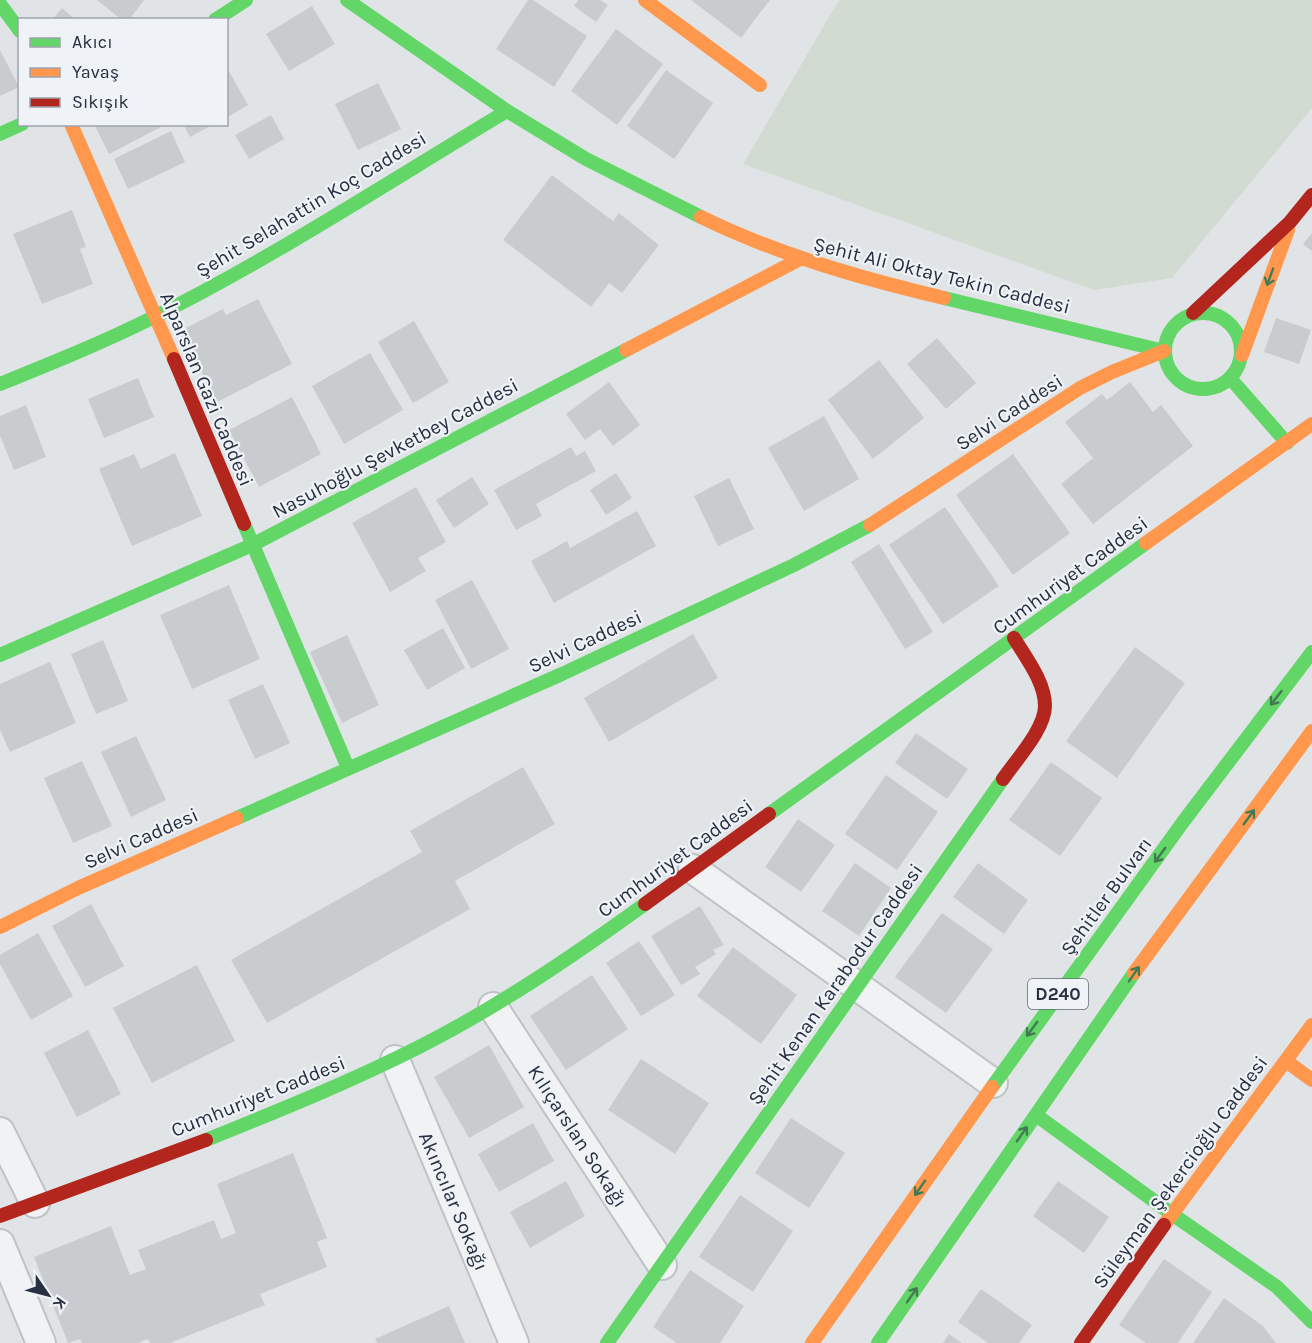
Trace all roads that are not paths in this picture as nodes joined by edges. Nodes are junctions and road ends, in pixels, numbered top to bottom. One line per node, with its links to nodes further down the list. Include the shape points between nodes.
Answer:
1 (246, 0): 5 (street)
2 (346, 0): 8 (street, Şehit Ali Oktay Tekin Caddesi)
3 (645, 0): 7 (street)
4 (0, 4): 6 (street)
5 (218, 18)
6 (18, 28)
7 (760, 85)
8 (507, 111): 14 (street, Şehit Ali Oktay Tekin Caddesi, via 644,190); 16 (street, Şehit Selahattin Koç Caddesi, via 260,259)
9 (18, 126): 11 (street)
10 (72, 126): 16 (street, Alparslan Gazi Caddesi)
11 (0, 134)
12 (1312, 195): 13 (street)
13 (1290, 222): 15 (street); 18 (street, one-way to 18)
14 (800, 259): 17 (street, Şehit Ali Oktay Tekin Caddesi, via 871,281); 23 (street, Nasuhoğlu Şevketbey Caddesi)
15 (1193, 314): 17 (street, via 1173,327); 18 (street, via 1205,312 1229,321 1237,331)
16 (156, 316): 20 (street, Şehit Selahattin Koç Caddesi); 23 (street, Alparslan Gazi Caddesi)
17 (1164, 351): 19 (street, via 1173,375 1194,389 1220,386); 28 (street, Selvi Caddesi, via 1080,388 843,540 562,674)
18 (1242, 355): 19 (street)
19 (1230, 378): 22 (street)
20 (0, 384)
21 (1312, 424): 22 (street, Cumhuriyet Caddesi)
22 (1287, 443): 24 (street, Cumhuriyet Caddesi)
23 (252, 544): 26 (street, Nasuhoğlu Şevketbey Caddesi); 28 (street, Alparslan Gazi Caddesi)
24 (1014, 638): 29 (street, Cumhuriyet Caddesi); 31 (street, Şehit Kenan Karabodur Caddesi, via 1038,680 1045,713 1036,732)
25 (1312, 652): 37 (street, Şehitler Bulvarı / D240, one-way to 37)
26 (0, 655)
27 (1312, 731): 38 (street, D240, one-way to 27, via 1160,936)
28 (348, 768): 30 (street, Selvi Caddesi, via 78,888)
29 (693, 869): 31 (street); 32 (street, Cumhuriyet Caddesi)
30 (0, 927)
31 (857, 986): 37 (street); 44 (street, Şehit Kenan Karabodur Caddesi)
32 (493, 1007): 34 (street, Cumhuriyet Caddesi); 44 (street, Kılıçarslan Sokağı)
33 (1312, 1025): 35 (street, Süleyman Şekercioğlu Caddesi)
34 (395, 1060): 40 (street, Cumhuriyet Caddesi, via 319,1094); 47 (street, Akıncılar Sokağı)
35 (1286, 1061): 36 (street); 41 (street, Süleyman Şekercioğlu Caddesi)
36 (1312, 1080)
37 (993, 1083): 49 (street, Şehitler Bulvarı / D240, one-way to 49)
38 (1036, 1115): 41 (street); 50 (street, D240, one-way to 38)
39 (0, 1132): 40 (street)
40 (35, 1203): 42 (street, Cumhuriyet Caddesi)
41 (1172, 1214): 45 (street, via 1276,1287); 51 (street, Süleyman Şekercioğlu Caddesi)
42 (0, 1216)
43 (0, 1244): 46 (street)
44 (662, 1265): 48 (street, Şehit Kenan Karabodur Caddesi)
45 (1312, 1322)
46 (41, 1343)
47 (514, 1343)
48 (607, 1343)
49 (812, 1343)
50 (878, 1343)
51 (1081, 1343)

